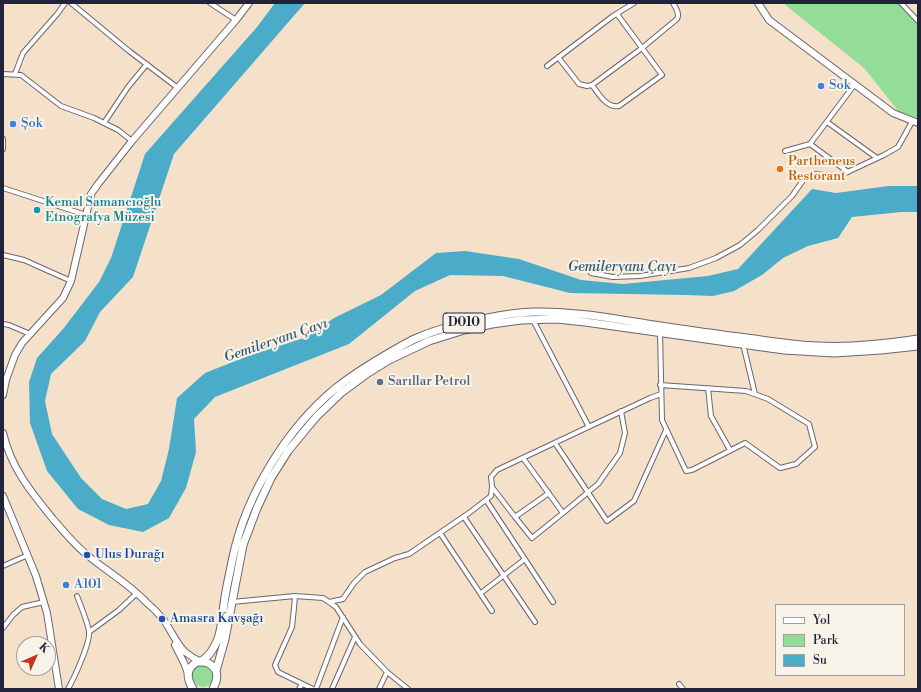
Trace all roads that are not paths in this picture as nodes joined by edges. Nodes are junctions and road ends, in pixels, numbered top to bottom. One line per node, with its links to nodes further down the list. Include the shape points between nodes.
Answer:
1 (65, 3): 17 (street, via 23,53)
2 (71, 3): 14 (street)
3 (210, 3): 10 (street)
4 (249, 3): 10 (main road)
5 (634, 3): 9 (street)
6 (673, 3): 12 (street, via 678,18)
7 (758, 3): 18 (main road, via 769,20)
8 (902, 3): 11 (street)
9 (617, 14): 12 (street); 13 (street)
10 (236, 20): 20 (main road)
11 (918, 21)
12 (642, 48): 19 (street); 19 (street, via 662,75 619,106 607,103)
13 (558, 57): 15 (street); 19 (street, via 579,84)
14 (146, 64): 20 (street); 23 (street)
15 (547, 66)
16 (3, 74): 17 (street)
17 (15, 74): 23 (street, via 21,75 60,106)
18 (854, 84): 21 (street); 22 (main road, via 893,113)
19 (592, 85)
20 (178, 88): 25 (main road)
21 (827, 122): 26 (street); 29 (street)
22 (915, 122): 29 (street, via 898,147)
23 (104, 123): 25 (street)
24 (3, 139): 27 (street)
25 (132, 141): 32 (main road, via 91,194)
26 (810, 144): 28 (street); 30 (street)
27 (3, 149)
28 (786, 152)
29 (877, 158): 30 (street)
30 (848, 172): 34 (street, via 839,176 812,174 804,179 792,196 758,230 740,245 716,258 689,268 640,276 613,277)
31 (3, 188): 32 (street)
32 (86, 215): 35 (main road)
33 (3, 255): 35 (street, via 24,260)
34 (591, 273)
35 (71, 281): 39 (main road, via 63,298)
36 (533, 319): 38 (highway, D010, via 585,322); 49 (street); 74 (highway, D010, via 485,325 429,341 389,360 341,393 306,429 271,478 243,544)
37 (3, 324): 39 (street)
38 (660, 333): 41 (highway, D010); 43 (street)
39 (30, 334): 47 (main road, via 15,355)
40 (918, 339): 83 (highway, D010, via 856,346 790,344 597,316 534,312 483,318 417,338 370,364 325,397 283,447 263,477 247,512 236,544 218,641)
41 (743, 344): 42 (highway, D010, via 834,353); 46 (street)
42 (918, 346)
43 (660, 385): 44 (street); 45 (street)
44 (708, 388): 46 (street); 53 (street, via 711,416)
45 (661, 394): 48 (street); 50 (street, via 662,420)
46 (755, 394): 53 (street, via 809,424 815,446 796,464 780,468 745,443)
47 (3, 395)
48 (621, 411): 49 (street); 56 (street, via 625,433 620,453 598,484)
49 (589, 427): 52 (street)
50 (666, 430): 53 (street, via 686,471); 56 (street, via 634,502 607,521)
51 (3, 433): 68 (main road, via 14,465 24,482 72,542)
52 (555, 443): 54 (street); 56 (street)
53 (730, 450)
54 (523, 458): 55 (street, via 497,470 491,477); 57 (street)
55 (492, 486): 59 (street, via 491,496); 62 (street)
56 (588, 492): 60 (street)
57 (549, 493): 60 (street); 62 (street)
58 (4, 500): 64 (main road)
59 (486, 500): 61 (street); 65 (street)
60 (563, 513): 62 (street, via 532,538)
61 (464, 517): 63 (street); 67 (street)
62 (515, 517)
63 (440, 533): 69 (street); 75 (street, via 409,554 365,572 343,599)
64 (28, 555): 66 (street); 72 (main road)
65 (525, 559): 67 (street); 76 (street)
66 (3, 566)
67 (504, 576): 69 (street); 79 (street)
68 (137, 592): 73 (main road); 81 (street)
69 (481, 593): 77 (street)
70 (77, 596): 81 (street)
71 (295, 596): 74 (street); 75 (street, via 323,598); 87 (street, via 292,627 274,665 278,672)
72 (44, 602): 80 (street, via 22,607); 91 (main road)
73 (146, 602): 83 (main road, via 162,619 181,647); 86 (main road, via 168,632)
74 (232, 602): 84 (highway, D010)
75 (329, 602): 78 (street)
76 (553, 602)
77 (492, 610)
78 (343, 618): 82 (street); 95 (street)
79 (535, 622)
80 (3, 628)
81 (89, 632): 92 (street, via 82,658)
82 (355, 637): 85 (street); 96 (street)
83 (201, 662): 84 (highway, via 210,663); 86 (highway, via 192,666)
84 (216, 671): 90 (highway, via 218,676)
85 (387, 672): 97 (street); 98 (street)
86 (188, 674): 89 (highway, via 190,684)
87 (302, 684): 93 (street); 94 (street)
88 (680, 684): 99 (street)
89 (194, 688)
90 (213, 688)
91 (59, 689)
92 (68, 689)
93 (299, 689)
94 (313, 689)
95 (316, 689)
96 (332, 689)
97 (379, 689)
98 (408, 689)
99 (683, 689)

